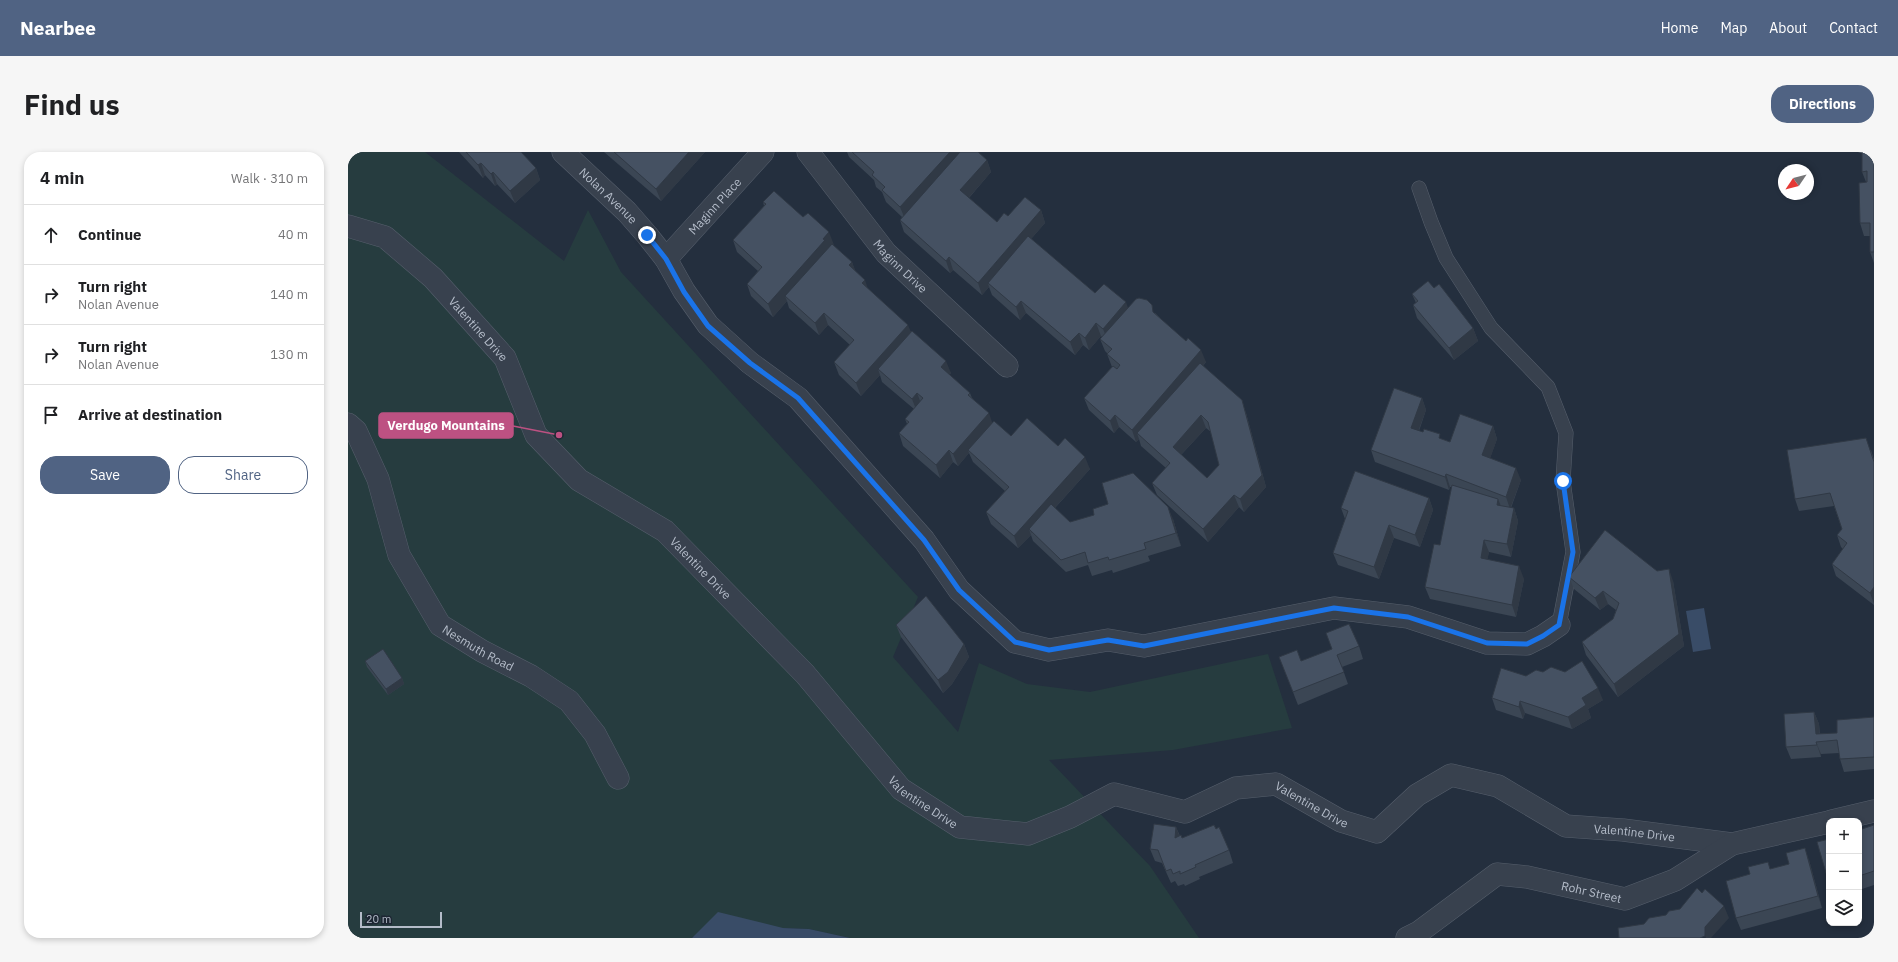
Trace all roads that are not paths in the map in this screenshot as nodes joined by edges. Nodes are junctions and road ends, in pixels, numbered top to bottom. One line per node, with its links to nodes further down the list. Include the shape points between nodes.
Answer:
1 (563, 152): 6 (street, Nolan Avenue, via 627,212)
2 (763, 152): 6 (street, Maginn Place)
3 (808, 152): 7 (street, Maginn Drive, via 886,253)
4 (1420, 188): 9 (lane, via 1446,258 1491,328 1548,387 1566,433 1563,481 1573,552)
5 (348, 226): 14 (street, Valentine Drive, via 385,237 434,278 505,358 536,435 579,480 666,531 805,674 901,789 960,827 1028,834 1070,817 1114,794 1185,812 1236,788 1276,784 1341,821 1377,832 1418,795 1451,775 1498,786 1566,826 1623,830)
6 (666, 259): 9 (street, Nolan Avenue, via 684,292 708,326 750,363 798,398 924,540 959,590 1015,642 1049,650 1108,640 1144,646 1334,608 1408,617 1487,643 1527,644)
7 (1007, 366)
8 (348, 424): 10 (street, Nesmuth Road, via 356,431 378,479 399,555 440,625 482,651 531,676 569,701 596,734)
9 (1559, 625)
10 (618, 778)
11 (1874, 811): 12 (street)
12 (1845, 818)
13 (1826, 823): 14 (street, Rohr Street)
14 (1732, 844): 15 (street, Rohr Street, via 1675,880 1625,899 1527,877 1497,874 1419,932)
15 (1407, 938)

